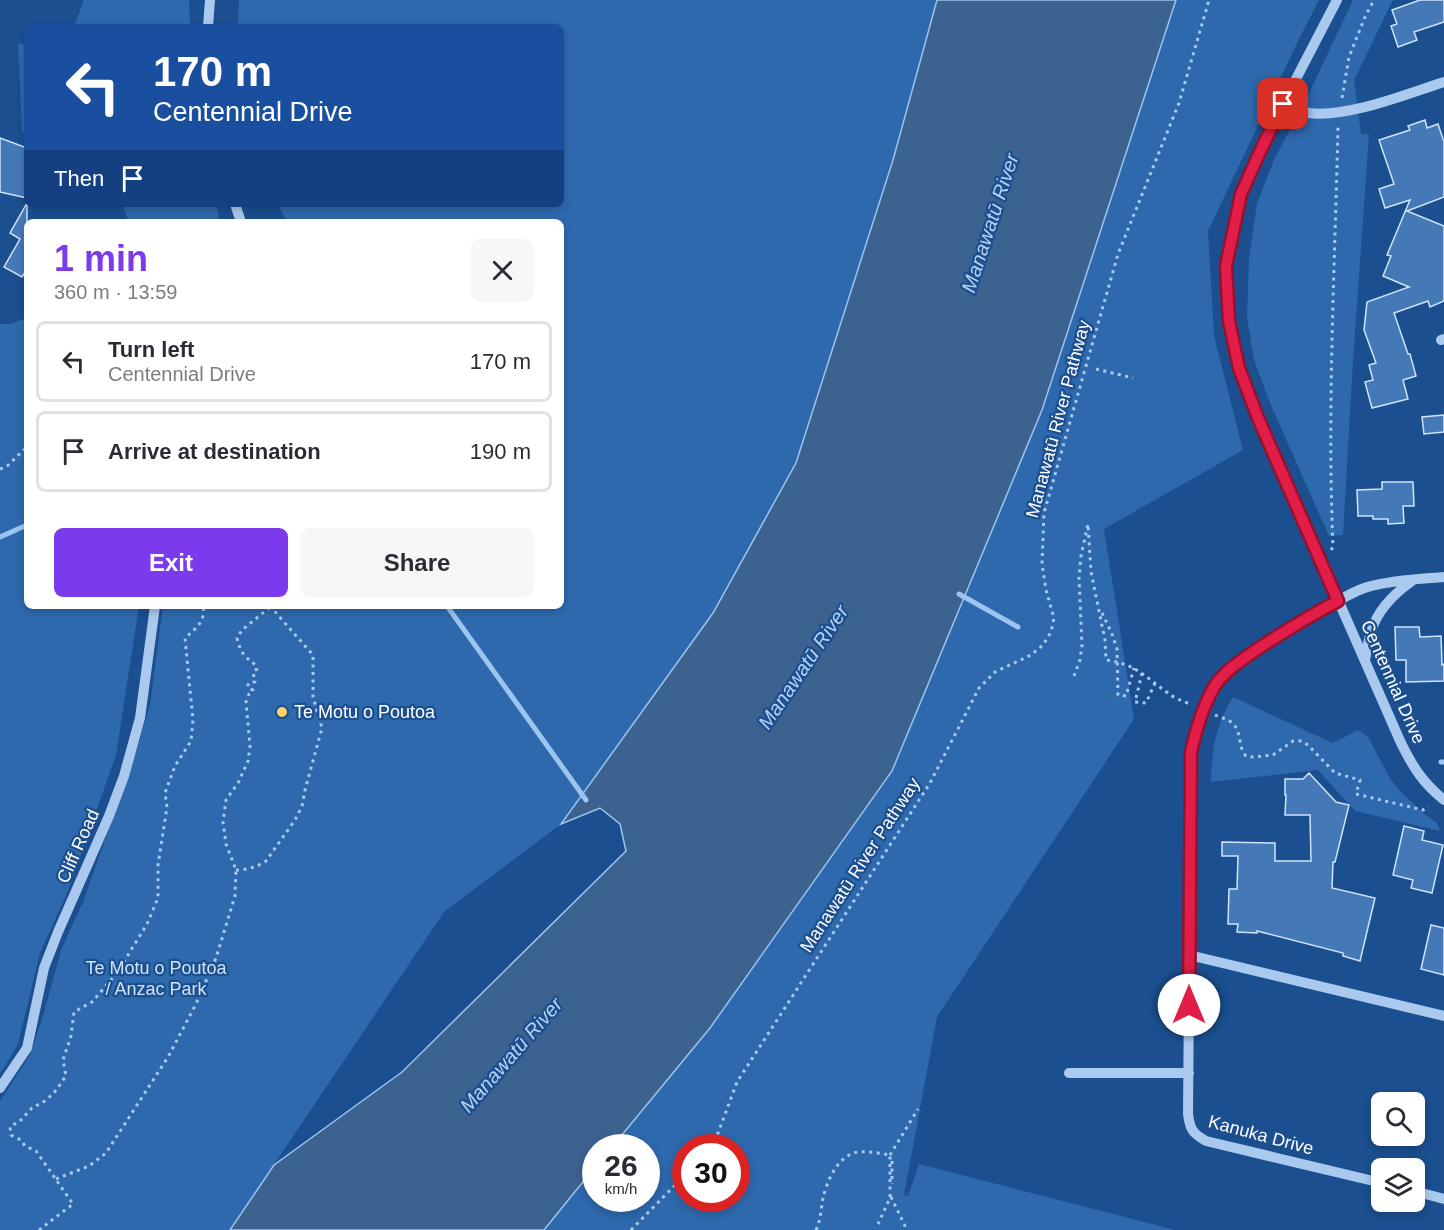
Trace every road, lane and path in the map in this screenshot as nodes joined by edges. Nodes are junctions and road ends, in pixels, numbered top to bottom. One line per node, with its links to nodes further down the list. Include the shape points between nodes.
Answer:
1 (210, 0): 5 (street)
2 (1209, 0): 37 (path, Manawatū River Pathway, via 1179,103 1118,254 1044,513 1042,564 1054,618 1051,632 1031,655 995,672 979,688 930,783 737,1082)
3 (1337, 0): 7 (street, Centennial Drive)
4 (1374, 0): 8 (path, via 1349,57)
5 (208, 24)
6 (1444, 82): 8 (street)
7 (1283, 104): 8 (street, via 1308,113); 13 (street, Centennial Drive, via 1241,194 1226,266 1229,321 1239,368 1254,408)
8 (1339, 112): 13 (path, via 1330,490 1333,547)
9 (1096, 369): 10 (path)
10 (1132, 378)
11 (24, 450): 12 (path)
12 (0, 469)
13 (1320, 561): 16 (street, Centennial Drive)
14 (1444, 577): 15 (street, Kanuka Drive)
15 (1413, 580): 16 (street, Kanuka Drive, via 1371,585); 22 (street, via 1395,593 1371,629)
16 (1338, 601): 22 (street, Centennial Drive); 28 (street, Kanuka Drive, via 1237,663)
17 (1099, 608): 23 (path, via 1117,649); 23 (path, via 1106,660); 26 (path, via 1091,572 1088,524 1079,578 1082,645)
18 (155, 609): 35 (street, Cliff Road, via 140,718 124,776 44,968 27,1048)
19 (203, 609): 39 (path, via 200,624 185,638 193,720 191,741 175,766 165,793 158,898 117,973 92,1002 74,1012 63,1060 66,1076 49,1097 10,1127 11,1135 36,1151)
20 (268, 609): 30 (path, via 237,639 256,669 255,682 248,685 253,690 246,702 248,761 226,800 223,822)
21 (272, 609): 30 (path, via 313,655 313,697 322,728 295,820 266,861)
22 (1364, 660): 29 (street, Centennial Drive, via 1413,766)
23 (1117, 662): 24 (path); 24 (path, via 1118,695 1126,696)
24 (1134, 668): 25 (path)
25 (1142, 673): 27 (path); 27 (path, via 1135,702 1146,703)
26 (1074, 676)
27 (1155, 683): 28 (path)
28 (1198, 708): 29 (path, via 1235,725 1246,756 1273,755 1293,741 1301,741 1335,773 1360,780 1356,794 1423,810); 31 (street, Kanuka Drive, via 1191,752)
29 (1441, 797)
30 (236, 870): 39 (path, via 235,896 216,958 168,1057 106,1153 89,1166)
31 (1189, 955): 32 (street); 34 (street, Kanuka Drive)
32 (1444, 1016)
33 (1069, 1073): 34 (street)
34 (1189, 1074): 40 (street, Kanuka Drive, via 1188,1114 1190,1127 1197,1136)
35 (0, 1088)
36 (918, 1109): 38 (path)
37 (718, 1134)
38 (890, 1155): 43 (path); 48 (path, via 857,1152 844,1158 826,1188)
39 (56, 1179): 46 (path, via 73,1204)
40 (1371, 1180)
41 (672, 1188): 47 (path)
42 (1425, 1194): 44 (street)
43 (890, 1198): 45 (path); 49 (path)
44 (1444, 1198)
45 (878, 1224)
46 (39, 1230)
47 (631, 1230)
48 (816, 1230)
49 (907, 1230)

